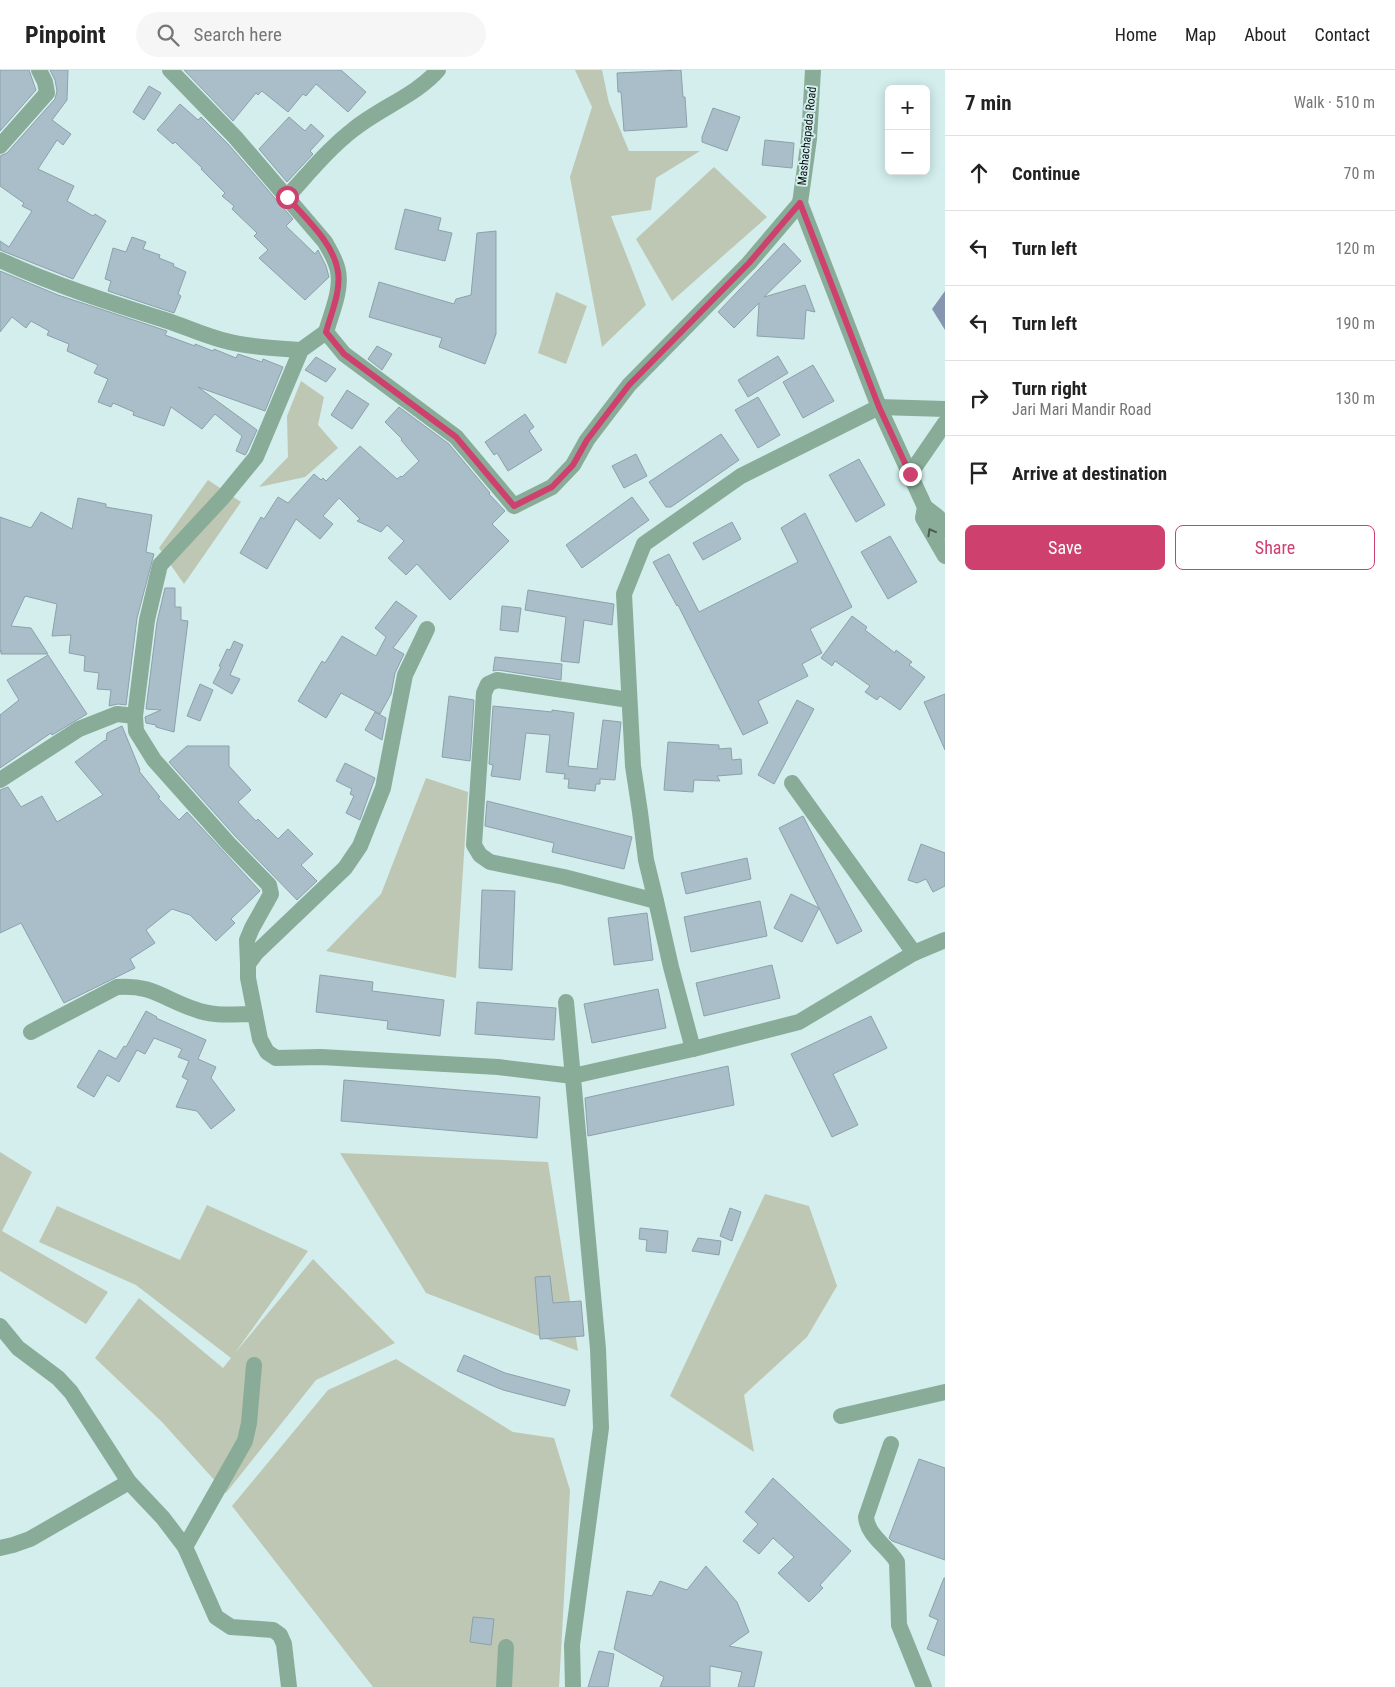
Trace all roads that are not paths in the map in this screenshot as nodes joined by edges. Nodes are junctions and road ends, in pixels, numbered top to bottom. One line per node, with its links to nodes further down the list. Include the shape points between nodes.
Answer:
1 (39, 70): 5 (street, via 47,92)
2 (170, 70): 6 (street)
3 (438, 70): 6 (street, via 426,83 352,129)
4 (813, 70): 7 (street, Mashachapada Road, via 809,139)
5 (0, 146)
6 (287, 197): 9 (street, via 325,242 335,261 338,288)
7 (800, 203): 9 (street, via 749,263 629,385 587,440 573,465 552,487 514,506 456,437 344,354); 11 (street)
8 (0, 260): 10 (street, via 100,300 221,340)
9 (326, 332): 10 (street)
10 (301, 350): 20 (street, via 256,457 160,565 147,620)
11 (879, 407): 12 (street); 14 (street); 19 (street, via 741,476 644,544 624,594)
12 (945, 409)
13 (945, 423): 14 (street)
14 (910, 474): 15 (street)
15 (925, 507): 16 (street, via 938,517); 17 (street, one-way to 15, via 924,518)
16 (945, 531)
17 (945, 556)
18 (427, 629): 26 (street, via 405,675 382,788 360,846 346,868)
19 (629, 700): 23 (street, via 632,766 646,860); 23 (street, via 497,680 488,684 484,693 474,845 490,862)
20 (135, 716): 21 (street, via 117,714 79,729); 26 (street, via 136,731 154,760 272,889 247,940)
21 (2, 775)
22 (792, 783): 25 (street)
23 (656, 901): 30 (street)
24 (945, 940): 25 (street)
25 (914, 953): 30 (street, via 799,1022)
26 (248, 964): 28 (street)
27 (566, 1002): 31 (street)
28 (255, 1014): 29 (street, via 216,1015 194,1010 148,989 117,987); 31 (street, via 260,1039 267,1052 276,1058 321,1057 498,1067)
29 (31, 1032)
30 (693, 1049): 31 (street)
31 (573, 1076): 43 (street, via 598,1349 601,1428 572,1645)
32 (0, 1326): 37 (street, via 18,1348 71,1392)
33 (254, 1365): 38 (street, via 245,1440)
34 (945, 1392): 35 (street)
35 (841, 1416)
36 (891, 1444): 44 (street, via 866,1525 898,1562 899,1625)
37 (130, 1482): 38 (street); 39 (street, via 30,1539)
38 (185, 1546): 41 (street, via 216,1617 231,1627 273,1630 280,1635)
39 (0, 1548)
40 (506, 1647): 42 (street)
41 (289, 1687)
42 (504, 1687)
43 (573, 1687)
44 (924, 1687)

